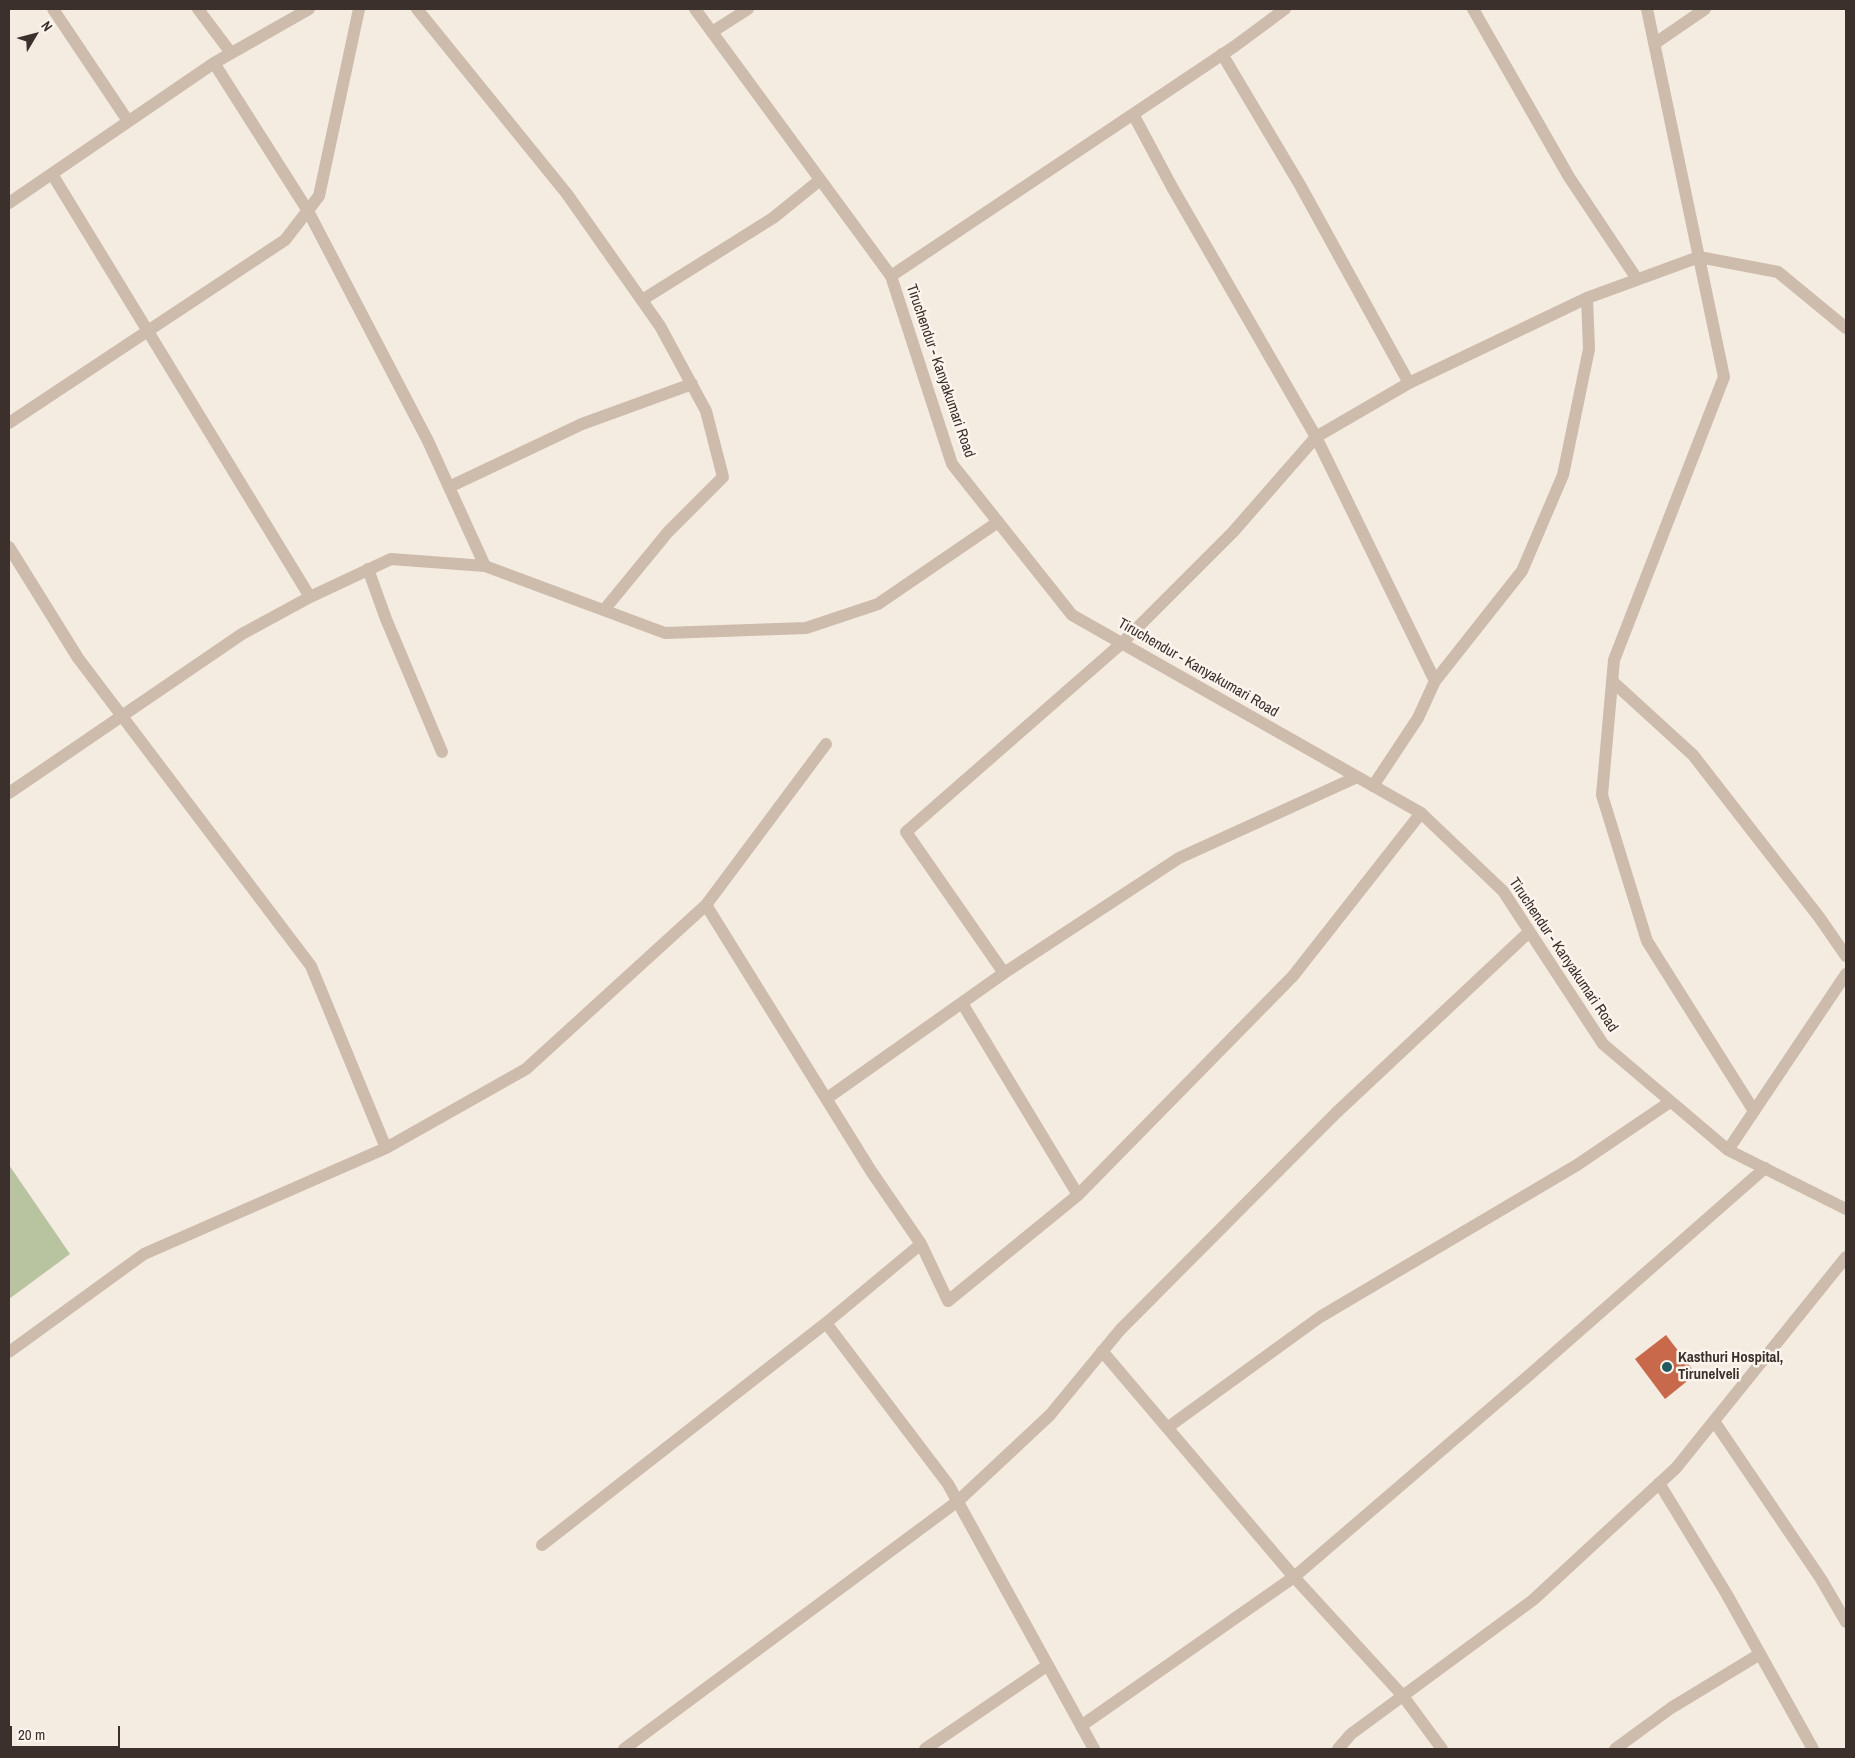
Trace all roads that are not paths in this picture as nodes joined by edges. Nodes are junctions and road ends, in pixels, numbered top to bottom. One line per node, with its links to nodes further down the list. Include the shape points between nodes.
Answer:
1 (53, 9): 18 (street)
2 (198, 9): 14 (street)
3 (309, 9): 14 (street)
4 (359, 9): 22 (street, via 319,196)
5 (417, 9): 27 (street, via 567,194)
6 (695, 9): 12 (street, Tiruchendur - Kanyakumari Road)
7 (748, 9): 12 (street)
8 (1284, 9): 15 (street)
9 (1474, 9): 25 (street, via 1569,177)
10 (1647, 9): 13 (street)
11 (1705, 9): 13 (street)
12 (712, 32): 20 (street, Tiruchendur - Kanyakumari Road)
13 (1654, 44): 23 (street)
14 (230, 53): 16 (street)
15 (1222, 54): 17 (street); 30 (street, via 1300,185)
16 (214, 63): 18 (street); 22 (street)
17 (1133, 114): 24 (street); 33 (street)
18 (128, 121): 19 (street)
19 (52, 174): 21 (street); 29 (street)
20 (820, 180): 24 (street, Tiruchendur - Kanyakumari Road); 27 (street, via 773,218)
21 (9, 203)
22 (308, 211): 29 (street, via 285,240); 34 (street)
23 (1699, 257): 25 (street); 28 (street, via 1778,272); 43 (street, via 1724,377 1614,660)
24 (891, 276): 35 (street, Tiruchendur - Kanyakumari Road, via 952,464)
25 (1637, 280): 26 (street)
26 (1587, 298): 30 (street); 42 (street, via 1589,349 1563,475 1522,571)
27 (642, 300): 31 (street)
28 (1846, 328)
29 (148, 331): 32 (street); 39 (street)
30 (1409, 383): 33 (street)
31 (692, 384): 34 (street, via 582,424); 40 (street, via 706,411 723,476 668,532)
32 (9, 423)
33 (1316, 437): 41 (street, via 1233,532); 42 (street)
34 (449, 487): 37 (street)
35 (998, 522): 40 (street, via 878,604 806,628 665,633); 41 (street, Tiruchendur - Kanyakumari Road, via 1072,615)
36 (9, 547): 44 (street, via 78,658)
37 (485, 566): 38 (street, via 391,559); 40 (street)
38 (368, 570): 39 (street); 46 (street)
39 (310, 596): 44 (street, via 242,634)
40 (604, 610)
41 (1122, 643): 47 (street, Tiruchendur - Kanyakumari Road); 54 (street, via 906,832)
42 (1435, 681): 48 (street, via 1418,718)
43 (1612, 681): 53 (street, via 1693,755); 59 (street, via 1602,795 1647,941)
44 (121, 715): 49 (street); 60 (street, via 311,966)
45 (826, 744): 51 (street)
46 (442, 752)
47 (1358, 777): 48 (street, Tiruchendur - Kanyakumari Road); 54 (street, via 1180,858)
48 (1373, 786): 50 (street, Tiruchendur - Kanyakumari Road)
49 (9, 792)
50 (1421, 814): 52 (street, Tiruchendur - Kanyakumari Road, via 1503,891); 63 (street, via 1293,976)
51 (706, 905): 57 (street); 60 (street, via 526,1069)
52 (1529, 932): 58 (street, Tiruchendur - Kanyakumari Road, via 1603,1044); 68 (street, via 1336,1113)
53 (1846, 956)
54 (1004, 973): 56 (street)
55 (1846, 974): 59 (street)
56 (962, 1002): 57 (street); 63 (street)
57 (826, 1099): 65 (street)
58 (1670, 1102): 61 (street, Tiruchendur - Kanyakumari Road); 71 (street, via 1577,1164 1320,1317)
59 (1754, 1112): 61 (street)
60 (386, 1148): 69 (street, via 144,1254)
61 (1728, 1150): 62 (street, Tiruchendur - Kanyakumari Road)
62 (1765, 1168): 64 (street, Tiruchendur - Kanyakumari Road); 75 (street)
63 (1078, 1195): 65 (street, via 948,1301)
64 (1846, 1209)
65 (921, 1244): 67 (street)
66 (1846, 1257): 70 (street)
67 (826, 1323): 73 (street); 74 (street)
68 (1102, 1351): 71 (street); 73 (street, via 1050,1415)
69 (9, 1352)
70 (1714, 1421): 72 (street, via 1676,1468); 76 (street, via 1821,1579)
71 (1167, 1428): 75 (street)
72 (1659, 1483): 77 (street); 79 (street, via 1534,1600)
73 (958, 1501): 78 (street); 81 (street)
74 (542, 1546)
75 (1294, 1577): 79 (street); 80 (street)
76 (1846, 1622)
77 (1760, 1654): 86 (street, via 1671,1708); 87 (street)
78 (1048, 1665): 80 (street); 82 (street)
79 (1403, 1696): 84 (street, via 1351,1734); 85 (street)
80 (1081, 1726): 83 (street)
81 (624, 1749)
82 (925, 1749)
83 (1094, 1749)
84 (1338, 1749)
85 (1442, 1749)
86 (1615, 1749)
87 (1813, 1749)

